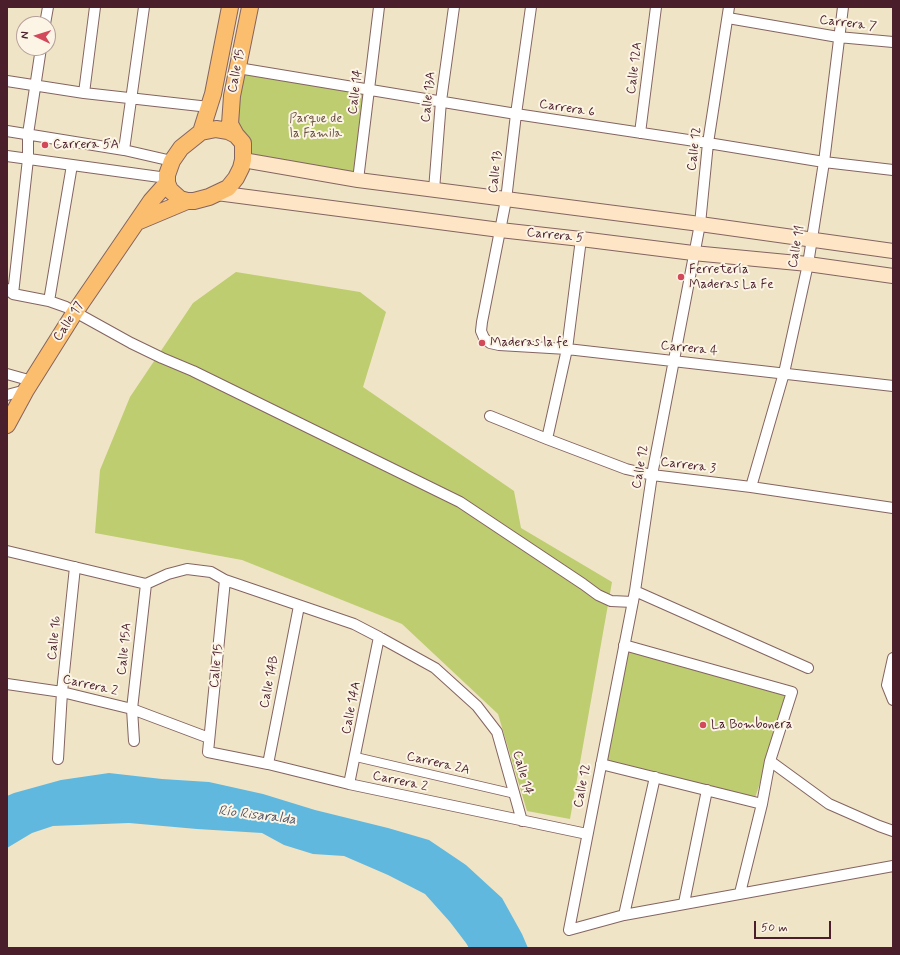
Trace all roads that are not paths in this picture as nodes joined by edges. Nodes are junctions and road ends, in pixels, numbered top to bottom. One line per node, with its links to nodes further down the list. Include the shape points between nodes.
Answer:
1 (95, 7): 19 (street)
2 (144, 7): 20 (street)
3 (230, 7): 22 (main road, Calle 15)
4 (250, 7): 15 (main road, Calle 15)
5 (379, 7): 18 (street, Calle 14)
6 (454, 7): 21 (street, Calle 13A)
7 (531, 7): 23 (street, Calle 13)
8 (656, 7): 26 (street, Calle 12A)
9 (729, 7): 11 (street, Calle 12)
10 (842, 7): 12 (street, Calle 11)
11 (728, 18): 12 (street, Carrera 7); 29 (street, Calle 12)
12 (838, 36): 13 (street, Carrera 7); 35 (street, Calle 11)
13 (893, 42)
14 (40, 56): 17 (street)
15 (238, 68): 18 (street, Carrera 6); 28 (main road, Calle 15, via 230,124)
16 (7, 81): 17 (street)
17 (35, 86): 19 (street); 27 (street)
18 (369, 90): 21 (street, Carrera 6); 39 (street, Calle 14)
19 (84, 93): 20 (street)
20 (132, 99): 22 (street); 30 (street)
21 (441, 102): 23 (street, Carrera 6); 40 (street, Calle 13A)
22 (209, 107): 25 (main road, Calle 15)
23 (516, 114): 26 (street, Carrera 6); 42 (street, Calle 13)
24 (7, 131): 27 (street)
25 (201, 132): 28 (main road, via 228,131); 34 (main road, via 181,148)
26 (640, 133): 29 (street, Carrera 6)
27 (28, 134): 30 (street); 32 (street)
28 (236, 135): 33 (main road, via 243,143)
29 (708, 142): 35 (street, Carrera 6); 45 (street, Calle 12)
30 (124, 150): 34 (street)
31 (7, 156): 32 (street)
32 (28, 159): 36 (street); 53 (street)
33 (243, 160): 39 (main road); 41 (main road, via 236,178 228,188)
34 (172, 161): 38 (main road)
35 (824, 162): 37 (street, Carrera 6); 48 (street, Calle 11)
36 (72, 165): 38 (street); 54 (street)
37 (893, 170)
38 (167, 180): 43 (main road, via 174,195); 44 (main road, Calle 17)
39 (358, 180): 40 (main road)
40 (434, 190): 42 (main road)
41 (218, 193): 43 (main road, via 201,200); 46 (main road, Carrera 5)
42 (506, 200): 45 (main road); 46 (street, Calle 13)
43 (187, 201): 44 (main road)
44 (137, 222): 55 (main road, Calle 17)
45 (700, 224): 48 (main road); 50 (street, Calle 12)
46 (500, 230): 47 (main road, Carrera 5); 56 (street, Calle 13, via 482,322 481,331)
47 (581, 239): 50 (main road, Carrera 5); 57 (street)
48 (812, 241): 49 (main road); 51 (street, Calle 11)
49 (893, 251)
50 (693, 253): 51 (main road, Carrera 5); 58 (street, Calle 12)
51 (808, 264): 52 (main road, Carrera 5); 59 (street, Calle 11)
52 (893, 276)
53 (10, 292): 54 (street)
54 (49, 301): 55 (street)
55 (75, 312): 61 (main road, Calle 17); 75 (street, via 150,352 460,502 598,595 611,600)
56 (484, 338): 57 (street, Carrera 4, via 499,345)
57 (567, 349): 58 (street, Carrera 4); 66 (street)
58 (674, 361): 59 (street, Carrera 4); 67 (street, Calle 12)
59 (784, 373): 62 (street, Carrera 4); 68 (street, Calle 11)
60 (7, 374): 61 (street)
61 (29, 385): 63 (street); 65 (main road, Calle 17)
62 (893, 386)
63 (7, 395)
64 (490, 416): 66 (street, Carrera 3)
65 (7, 425)
66 (547, 440): 67 (street, Carrera 3, via 626,469)
67 (652, 475): 68 (street, Carrera 3); 74 (street, Calle 12)
68 (751, 487): 69 (street, Carrera 3)
69 (893, 508)
70 (7, 551): 71 (street)
71 (75, 567): 73 (street); 82 (street, Calle 16)
72 (225, 580): 73 (street, via 211,572 187,569); 76 (street); 85 (street, Calle 15)
73 (146, 584): 84 (street, Calle 15A)
74 (635, 591): 75 (street, Calle 12); 80 (street)
75 (633, 602): 78 (street, Calle 12)
76 (298, 606): 77 (street, via 354,624); 91 (street, Calle 14B)
77 (379, 637): 88 (street, Calle 14A); 96 (street, Calle 14, via 435,668 476,706 497,732)
78 (624, 646): 90 (street, via 792,692); 92 (street, Calle 12)
79 (893, 658): 83 (street, via 886,685)
80 (808, 668)
81 (7, 684): 82 (street, Carrera 2)
82 (62, 692): 84 (street, Carrera 2); 89 (street, Calle 16)
83 (893, 700)
84 (132, 709): 85 (street, Carrera 2); 86 (street, Calle 15A)
85 (209, 738): 87 (street, Calle 15)
86 (134, 741)
87 (208, 752): 91 (street, Carrera 2)
88 (356, 757): 94 (street, Calle 14A); 96 (street, Carrera 2A)
89 (58, 759)
90 (770, 761): 97 (street); 99 (street, via 829,804)
91 (268, 764): 94 (street, Carrera 2)
92 (601, 764): 93 (street); 100 (street, Calle 12)
93 (655, 777): 95 (street); 104 (street)
94 (349, 784): 98 (street, Carrera 2)
95 (707, 790): 97 (street); 103 (street)
96 (515, 794): 98 (street, Calle 14)
97 (762, 804): 102 (street)
98 (522, 821): 100 (street, Carrera 2)
99 (893, 831)
100 (587, 834): 104 (street, Calle 12, via 569,930)
101 (893, 866): 102 (street)
102 (740, 893): 103 (street)
103 (684, 903): 104 (street)
104 (624, 915)

